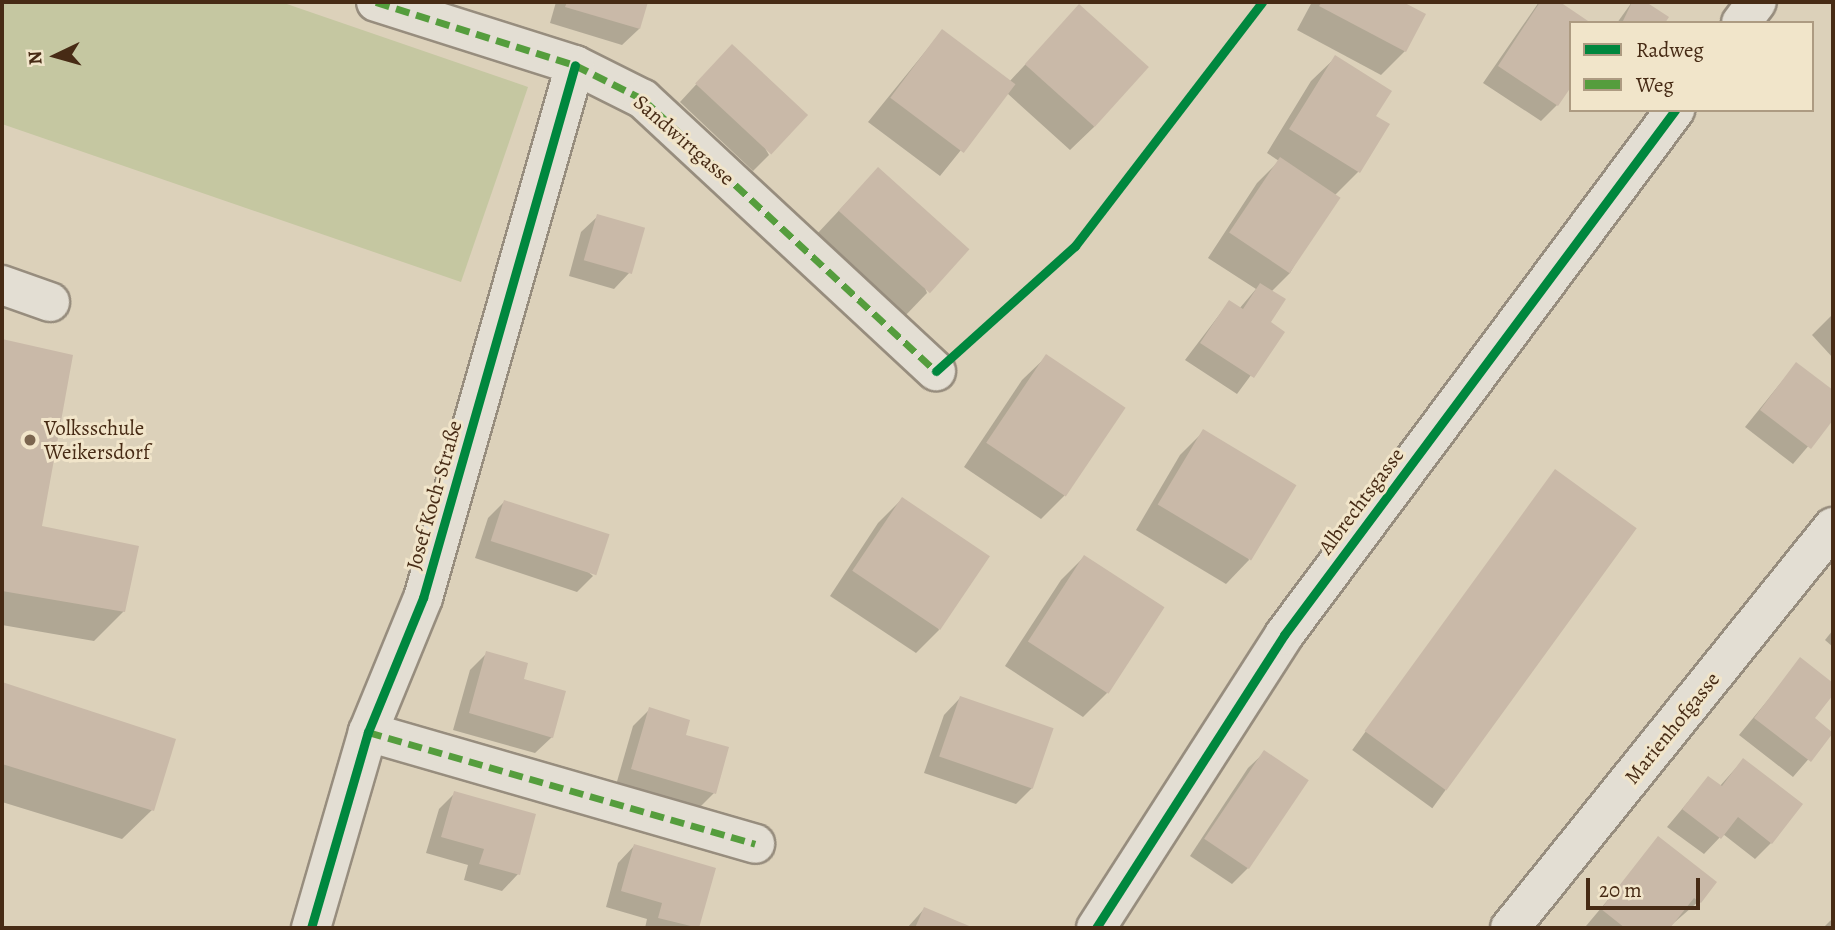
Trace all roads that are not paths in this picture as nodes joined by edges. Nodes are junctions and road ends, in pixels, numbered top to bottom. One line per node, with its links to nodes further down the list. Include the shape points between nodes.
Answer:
1 (376, 2): 4 (street, Sandwirtgasse)
2 (1757, 2): 3 (street)
3 (1743, 21)
4 (575, 65): 8 (street, Sandwirtgasse, via 643,99); 10 (street, Josef Koch-Straße, via 423,597)
5 (1674, 112): 12 (street, Albrechtsgasse, via 1284,635)
6 (2, 285): 7 (street)
7 (51, 302)
8 (936, 371)
9 (1833, 527): 14 (street, Marienhofgasse)
10 (368, 732): 11 (street); 13 (street, Josef Koch-Straße)
11 (755, 844)
12 (1109, 923)
13 (311, 928)
14 (1510, 928)

